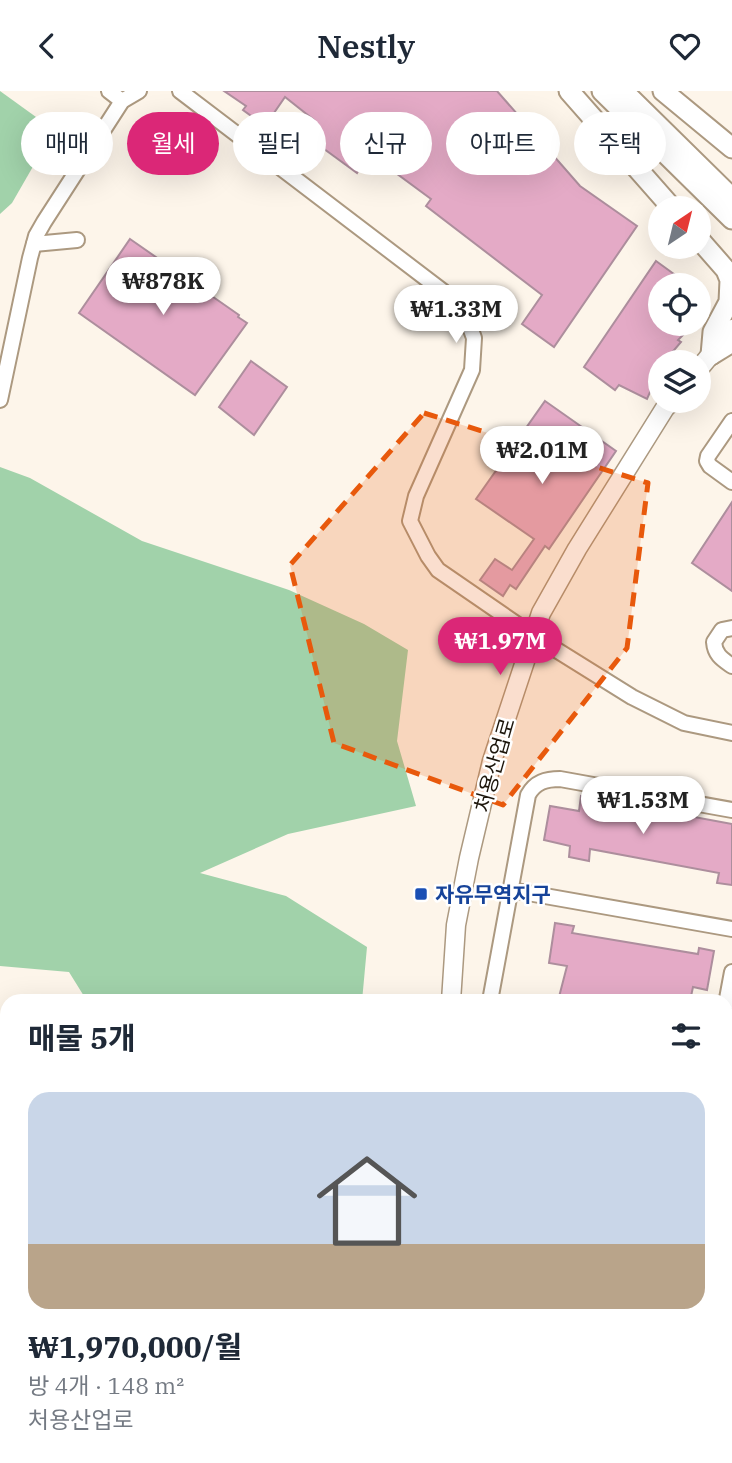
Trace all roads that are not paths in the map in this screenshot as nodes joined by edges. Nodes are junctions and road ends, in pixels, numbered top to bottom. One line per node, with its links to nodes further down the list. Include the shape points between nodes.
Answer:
1 (109, 91): 8 (street)
2 (139, 91): 8 (street)
3 (180, 91): 27 (street, via 453,299 466,316 474,338 472,370 416,496 410,521 438,570)
4 (569, 91): 10 (highway)
5 (602, 91): 12 (highway)
6 (623, 91): 11 (highway)
7 (663, 91): 9 (highway)
8 (122, 101): 14 (street)
9 (732, 148)
10 (661, 196)
11 (732, 198)
12 (732, 219)
13 (77, 240): 14 (street)
14 (34, 244): 21 (street)
15 (711, 253): 18 (highway, via 730,280 729,303)
16 (732, 329): 19 (main road)
17 (732, 342): 20 (highway)
18 (708, 350)
19 (711, 355)
20 (711, 358)
21 (0, 400)
22 (662, 413): 27 (main road, 처용산업로, via 577,549 541,613)
23 (732, 421): 24 (street)
24 (727, 440): 25 (street, via 707,461)
25 (732, 482)
26 (732, 628): 28 (street, via 722,630 714,642 715,652)
27 (534, 636): 29 (street, via 632,697 684,723); 34 (main road, 처용산업로, via 492,761 469,858 456,925)
28 (732, 666)
29 (732, 733)
30 (732, 810): 31 (street, via 548,779 528,795)
31 (511, 890): 32 (street); 35 (street)
32 (732, 929)
33 (732, 972): 36 (street)
34 (451, 994)
35 (491, 994)
36 (728, 994)

